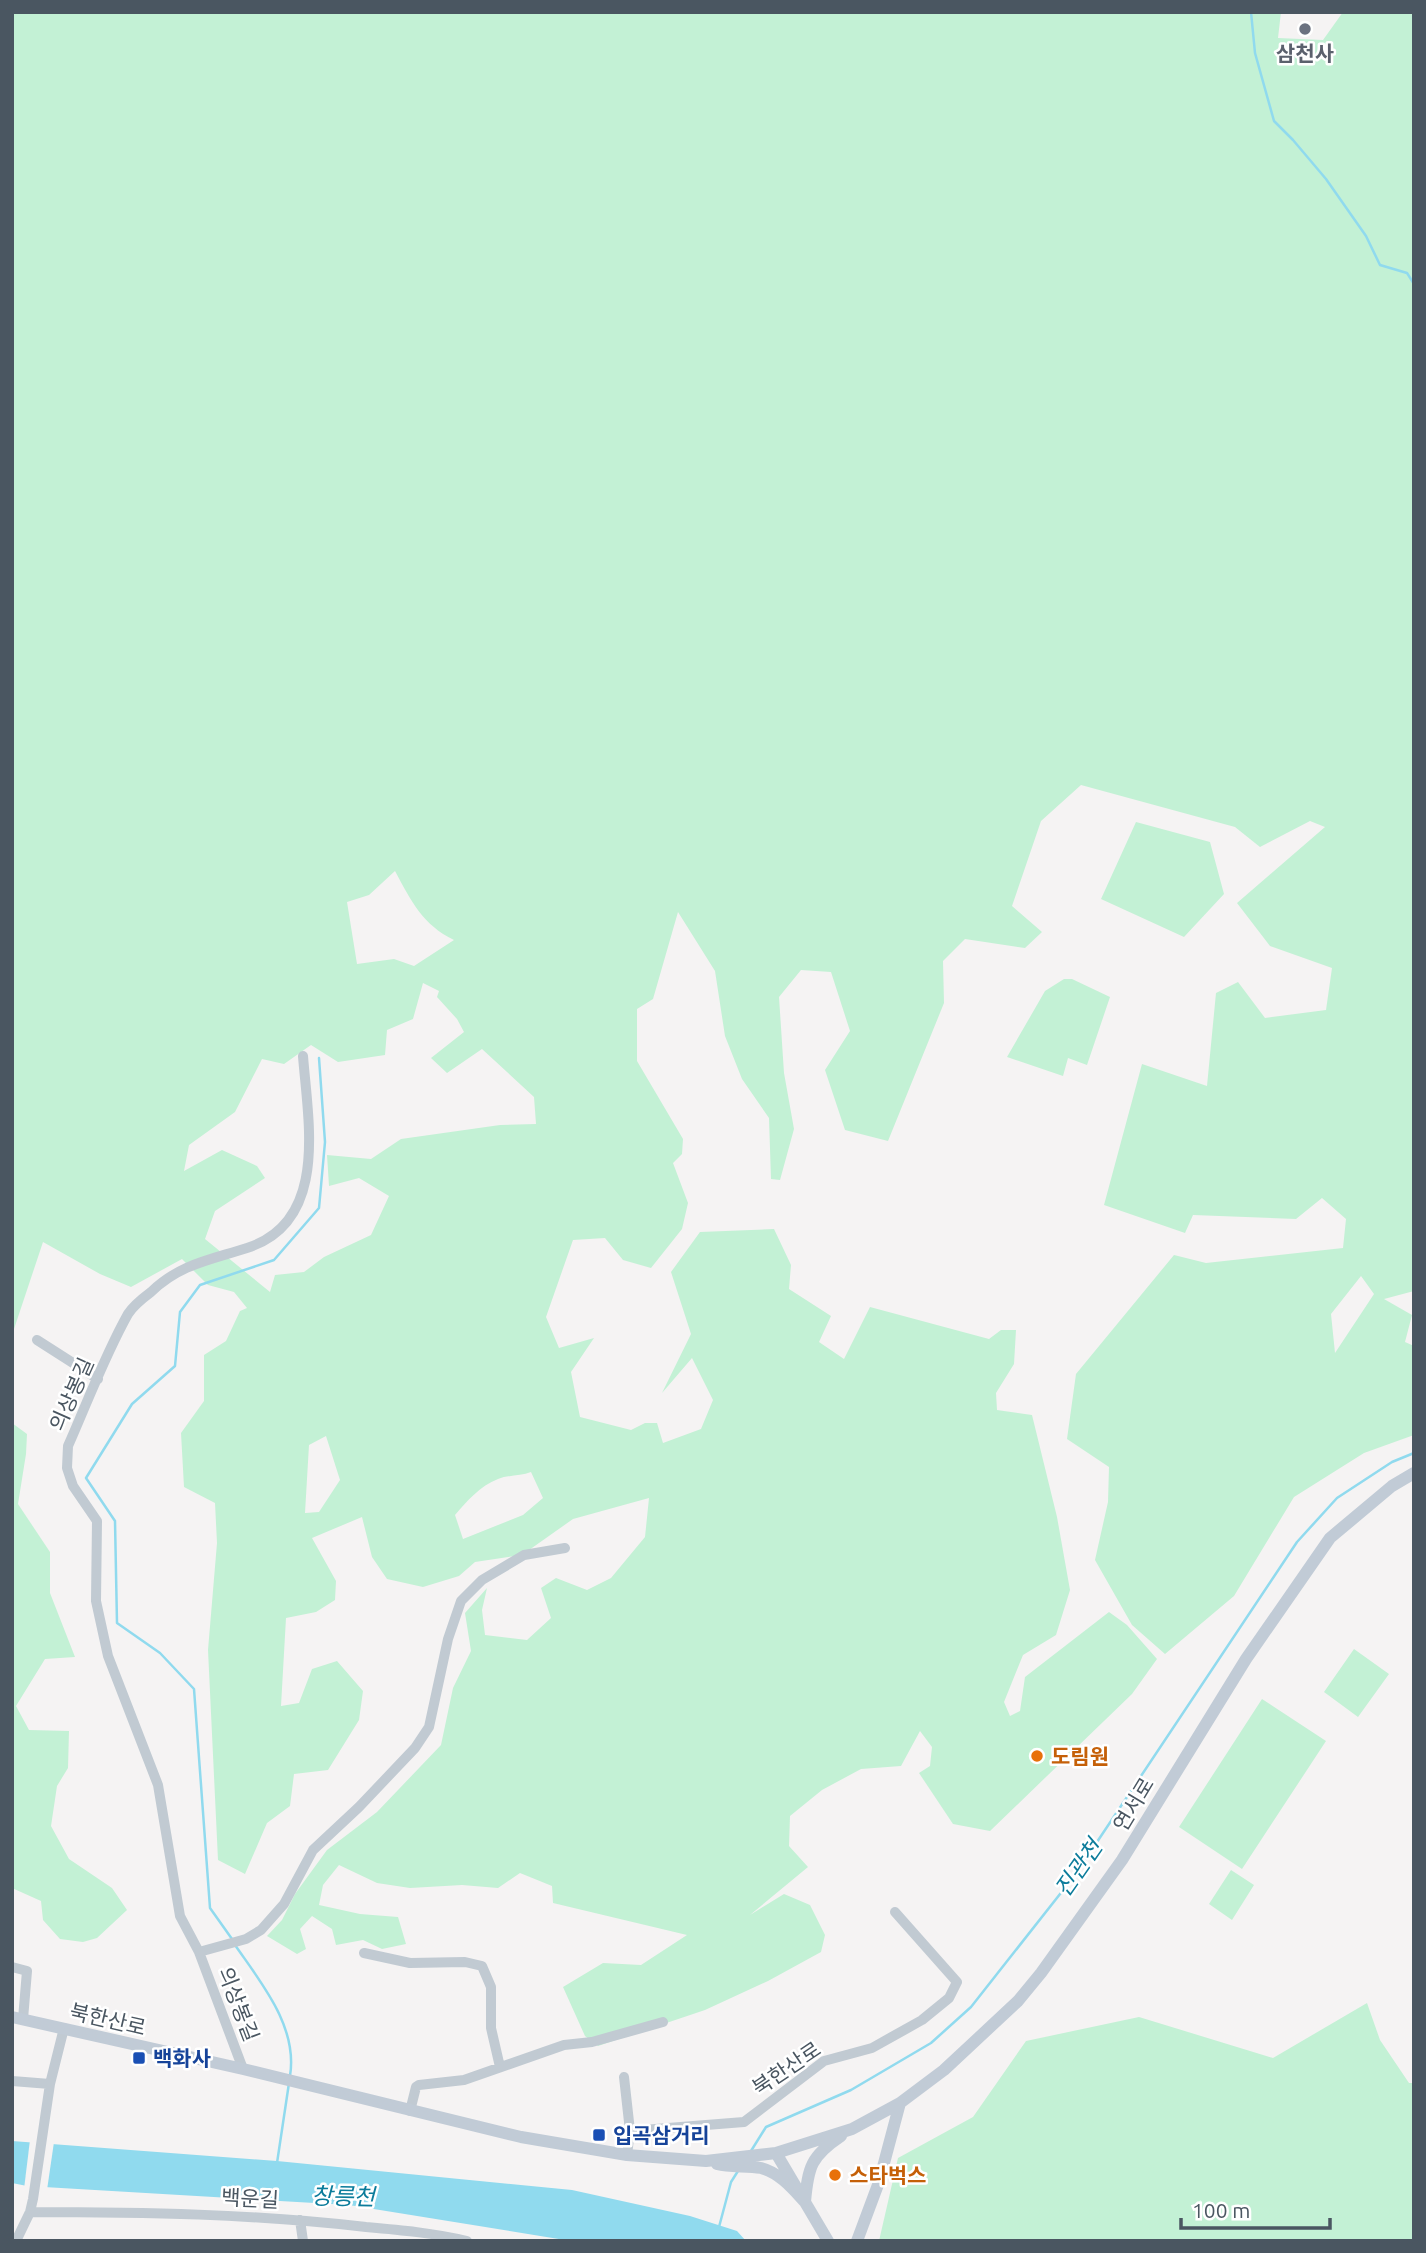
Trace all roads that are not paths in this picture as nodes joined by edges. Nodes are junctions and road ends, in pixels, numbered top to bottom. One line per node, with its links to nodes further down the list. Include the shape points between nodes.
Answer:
1 (303, 1056): 3 (street, 의상봉길, via 310,1166 299,1201 279,1231 265,1242 182,1268 153,1289 129,1312)
2 (37, 1340): 3 (street)
3 (98, 1379): 7 (street, 의상봉길, via 68,1446 67,1468 73,1486 97,1521 96,1601 108,1656 158,1785 180,1916)
4 (1414, 1473): 18 (main road, 연서로, via 1391,1486 1330,1538 1246,1659 1122,1860 1041,1973 987,2033)
5 (565, 1548): 7 (street, 의상봉길, via 524,1555 482,1580 461,1601 429,1727 415,1748 313,1850 284,1903 261,1930)
6 (895, 1912): 21 (street, 북한산로, via 957,1982 949,1998 922,2020 872,2048 824,2060 744,2122)
7 (199, 1952): 14 (street, 의상봉길)
8 (364, 1953): 13 (street, via 410,1963 482,1966 491,1987 491,2028)
9 (12, 1967): 10 (street, via 27,1971)
10 (18, 2018): 12 (main road, 북한산로)
11 (663, 2022): 13 (street, via 564,2045)
12 (64, 2028): 14 (main road, 북한산로); 17 (street)
13 (500, 2067): 19 (street, via 464,2080 419,2085)
14 (243, 2069): 19 (main road, 북한산로)
15 (624, 2077): 21 (street)
16 (12, 2081): 17 (street)
17 (50, 2084): 26 (street)
18 (900, 2103): 20 (main road, 연서로); 32 (main road)
19 (410, 2111): 23 (main road)
20 (852, 2129): 22 (main road, 연서로); 25 (main road, via 813,2160)
21 (630, 2131): 23 (street)
22 (776, 2153): 24 (main road, 연서로); 25 (main road)
23 (627, 2155): 24 (main road)
24 (706, 2161): 25 (main road, via 761,2168 786,2182)
25 (805, 2202): 31 (main road)
26 (30, 2212): 27 (street, 백운길); 28 (street)
27 (300, 2220): 29 (street); 30 (street, 백운길)
28 (16, 2241)
29 (303, 2241)
30 (467, 2241)
31 (828, 2241)
32 (858, 2241)

